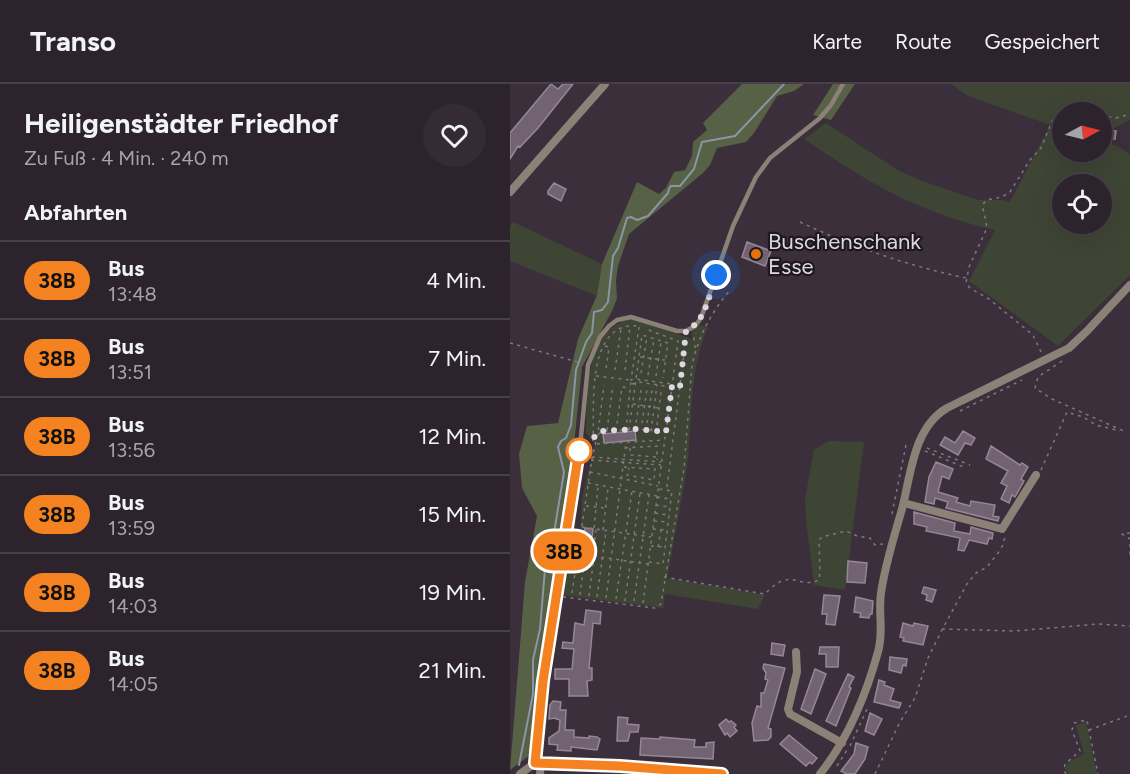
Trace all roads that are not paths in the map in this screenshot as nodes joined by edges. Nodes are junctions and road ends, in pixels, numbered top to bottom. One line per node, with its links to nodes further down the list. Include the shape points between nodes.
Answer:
1 (606, 84): 3 (street)
2 (843, 84): 5 (lane, via 819,118 770,158 756,177 697,323 686,331 677,331 631,317 617,320 600,338 588,364)
3 (510, 192)
4 (1130, 285): 7 (street, via 1078,340 942,411 930,424)
5 (580, 447): 10 (street, via 543,681)
6 (1036, 475): 7 (street, via 1002,529)
7 (904, 503): 9 (street, via 881,593 878,652)
8 (796, 652): 9 (street, via 790,714)
9 (842, 743): 15 (street)
10 (538, 762): 11 (street); 12 (street); 13 (street)
11 (620, 770): 14 (street)
12 (520, 774)
13 (540, 774)
14 (722, 774)
15 (820, 774)

